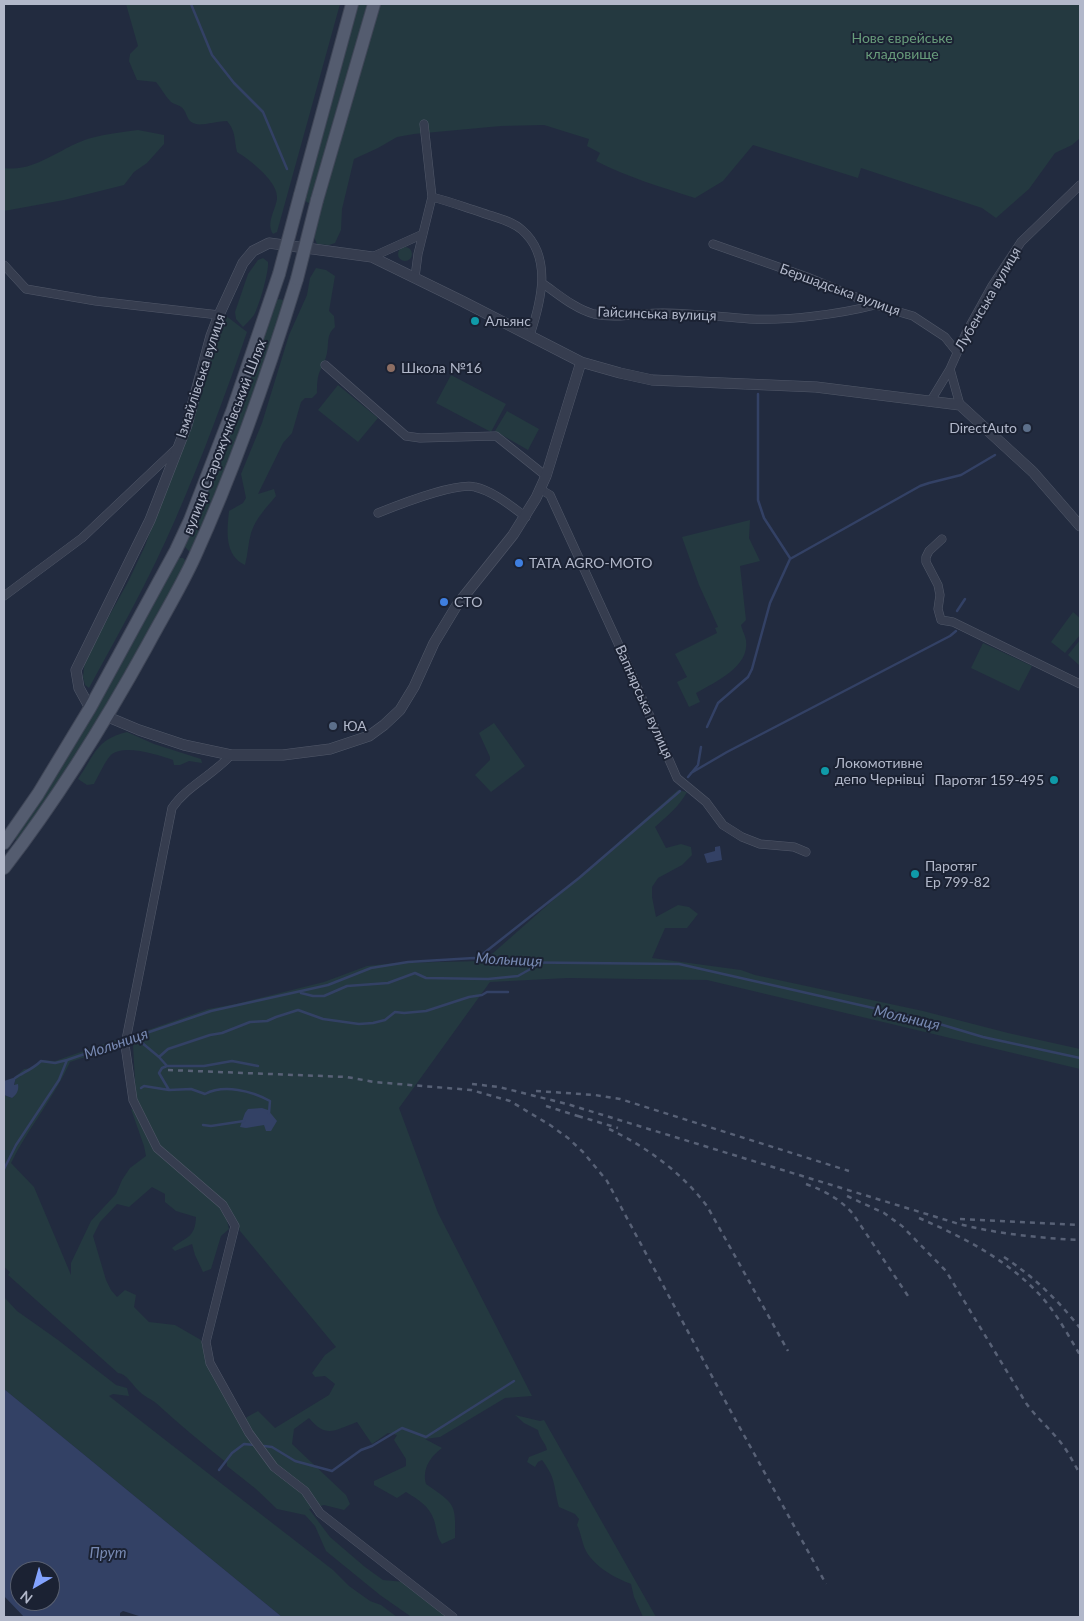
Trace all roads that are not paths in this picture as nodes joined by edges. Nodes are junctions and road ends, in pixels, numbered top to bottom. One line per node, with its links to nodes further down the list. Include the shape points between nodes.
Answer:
1 (352, 4): 12 (main road, вулиця Старожучківський Шлях, bridge)
2 (374, 4): 13 (main road, вулиця Старожучківський Шлях, bridge)
3 (424, 124): 5 (street)
4 (1080, 185): 17 (street, Лубенська вулиця, via 1021,242 992,286)
5 (432, 197): 6 (street); 11 (street, via 502,219 521,229 537,250)
6 (422, 234): 8 (street); 10 (street)
7 (713, 244): 14 (street, Бершадська вулиця)
8 (372, 257): 10 (street); 15 (street, Ізмайлівська вулиця, via 269,243 253,251 243,263)
9 (4, 265): 15 (street, via 26,289 96,301)
10 (415, 278): 16 (street)
11 (542, 283): 14 (street, Гайсинська вулиця, via 582,310 612,316 661,313 762,319 849,312); 16 (street)
12 (275, 289): 13 (main road); 30 (main road, вулиця Старожучківський Шлях, via 213,464)
13 (292, 294): 31 (main road, вулиця Старожучківський Шлях, via 227,481)
14 (875, 305): 17 (street, Бершадська вулиця, via 926,323 945,337)
15 (220, 315): 23 (street, Ізмайлівська вулиця, via 211,336 187,424)
16 (530, 335): 18 (street)
17 (957, 352): 20 (street, Лубенська вулиця)
18 (581, 362): 21 (street, via 652,380 816,387); 24 (street)
19 (325, 365): 24 (street, via 406,436 496,436)
20 (950, 369): 21 (street, Лубенська вулиця); 22 (street)
21 (930, 402): 22 (street)
22 (960, 405): 28 (street, via 1033,472)
23 (176, 449): 32 (street, Ізмайлівська вулиця, via 82,538); 34 (street, via 150,520 76,670 79,688)
24 (546, 476): 25 (street)
25 (540, 489): 27 (street); 39 (street, Вапнярська вулиця, via 550,495 677,778 706,802 722,824 742,837 760,844 794,847)
26 (378, 512): 27 (street, via 462,486 474,486)
27 (526, 517): 36 (street, via 457,605 434,643 414,687 400,710 384,725 369,736 330,749 283,755)
28 (1080, 526)
29 (942, 539): 33 (street, via 926,557 938,585 941,620 953,622)
30 (176, 550): 31 (main road); 34 (main road, вулиця Старожучківський Шлях)
31 (194, 558): 35 (main road, вулиця Старожучківський Шлях)
32 (4, 596)
33 (1080, 684)
34 (90, 708): 37 (main road, вулиця Старожучківський Шлях)
35 (108, 717): 36 (street, via 184,745); 38 (main road, вулиця Старожучківський Шлях)
36 (231, 755): 41 (street, via 179,797 172,808 125,1045 133,1100 157,1148 223,1205 235,1226 206,1342 210,1362 250,1433 274,1467 305,1491 320,1513)
37 (5, 841): 38 (main road)
38 (19, 849): 40 (main road, вулиця Старожучківський Шлях)
39 (806, 852)
40 (4, 868)
41 (453, 1617)

